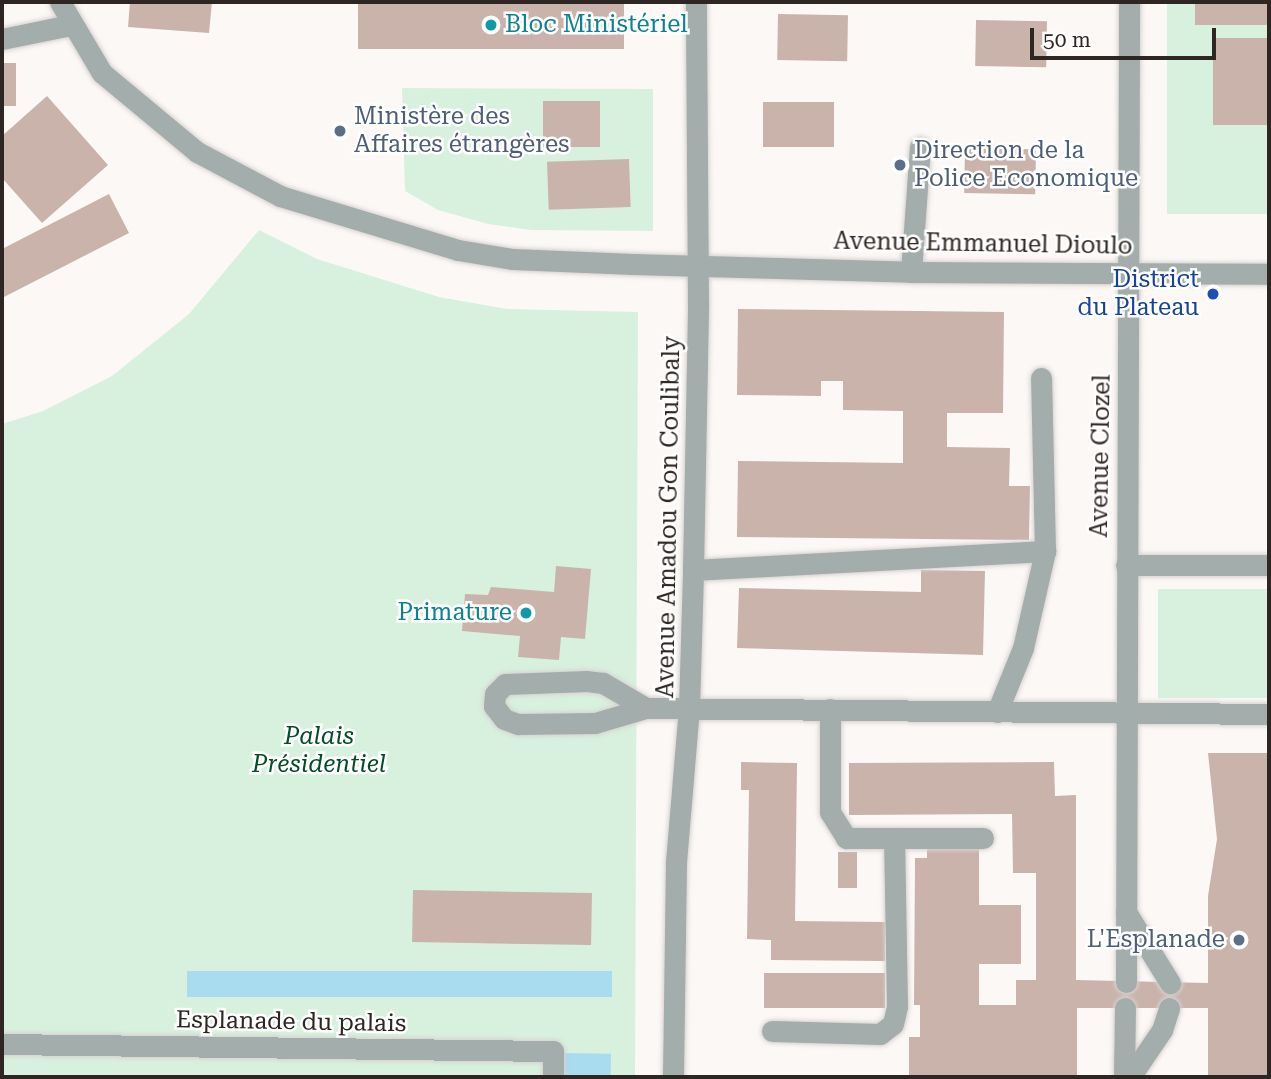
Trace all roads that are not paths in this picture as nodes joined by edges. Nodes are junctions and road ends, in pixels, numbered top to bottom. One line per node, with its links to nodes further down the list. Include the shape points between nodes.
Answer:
1 (60, 2): 4 (street, Avenue Emmanuel Dioulo)
2 (696, 2): 7 (street, Avenue Amadou Gon Coulibaly)
3 (1129, 2): 9 (street, Avenue Clozel)
4 (70, 25): 5 (street); 7 (street, Avenue Emmanuel Dioulo, via 102,73 140,109 197,152 280,196 472,252 513,259)
5 (2, 38)
6 (920, 147): 8 (street)
7 (696, 265): 8 (street, Avenue Emmanuel Dioulo); 15 (street, Avenue Amadou Gon Coulibaly)
8 (911, 272): 9 (street, Avenue Emmanuel Dioulo)
9 (1128, 272): 10 (street, Avenue Emmanuel Dioulo); 13 (street, Avenue Clozel)
10 (1269, 274)
11 (1041, 378): 12 (street)
12 (1045, 551): 15 (street); 19 (street, via 1023,648)
13 (1126, 565): 14 (street); 20 (street, Avenue Clozel)
14 (1269, 565)
15 (693, 570): 17 (street, Avenue Amadou Gon Coulibaly)
16 (646, 708): 16 (street, via 595,723 518,724 504,719 494,706 495,694 505,684 587,681 603,683); 17 (street)
17 (689, 708): 18 (street, Avenue Amadou Gon Coulibaly); 32 (street, via 676,862)
18 (830, 709): 19 (street, Avenue Amadou Gon Coulibaly); 23 (street, via 830,812 836,826 846,838)
19 (997, 712): 20 (street, Avenue Amadou Gon Coulibaly)
20 (1127, 713): 21 (street, Avenue Amadou Gon Coulibaly); 24 (street, Avenue Clozel)
21 (1269, 714)
22 (983, 838): 23 (street)
23 (894, 841): 29 (street, via 897,1006 893,1024 880,1034)
24 (1125, 910): 25 (street, Avenue Clozel); 26 (street)
25 (1126, 982)
26 (1170, 983)
27 (1125, 1008): 33 (street)
28 (1169, 1008): 34 (street, via 1162,1030)
29 (772, 1031)
30 (2, 1044): 31 (street, Esplanade du palais, via 553,1051)
31 (553, 1077)
32 (673, 1077)
33 (1124, 1077)
34 (1130, 1077)

